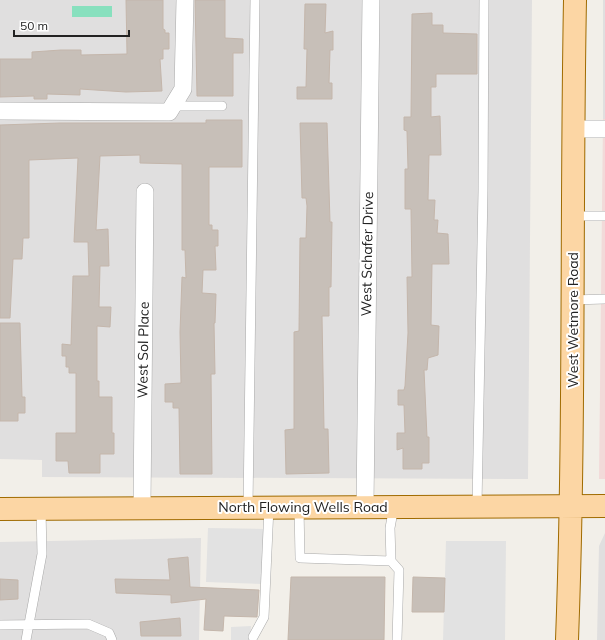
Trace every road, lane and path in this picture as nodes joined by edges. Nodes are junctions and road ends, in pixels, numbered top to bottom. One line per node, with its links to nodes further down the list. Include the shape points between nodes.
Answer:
1 (184, 0): 6 (street, via 183,89)
2 (255, 0): 23 (lane)
3 (371, 0): 20 (street, West Schafer Drive)
4 (484, 0): 17 (lane)
5 (575, 0): 9 (main road, West Wetmore Road)
6 (172, 106): 7 (lane); 8 (street, via 169,112)
7 (222, 106)
8 (0, 111)
9 (573, 129): 10 (street); 12 (main road, West Wetmore Road)
10 (605, 129)
11 (145, 192): 22 (street, West Sol Place)
12 (573, 216): 13 (lane); 15 (main road, West Wetmore Road)
13 (605, 216)
14 (605, 299): 15 (lane)
15 (573, 300): 21 (main road, West Wetmore Road)
16 (394, 506): 17 (main road, North Flowing Wells Road); 20 (main road, North Flowing Wells Road); 26 (lane, via 390,528)
17 (477, 506): 21 (main road, North Flowing Wells Road)
18 (605, 506): 21 (main road, North Flowing Wells Road)
19 (298, 507): 20 (main road, North Flowing Wells Road); 23 (main road, North Flowing Wells Road); 26 (lane, via 300,558)
20 (365, 507)
21 (572, 507): 33 (main road, West Wetmore Road)
22 (142, 508): 23 (main road, North Flowing Wells Road); 25 (main road, North Flowing Wells Road)
23 (259, 508): 30 (lane, via 264,617)
24 (0, 509): 25 (main road, North Flowing Wells Road)
25 (41, 509): 28 (lane, via 42,554)
26 (391, 561): 32 (lane, via 399,570)
27 (0, 625): 28 (lane)
28 (30, 625): 29 (lane, via 88,624); 31 (lane)
29 (110, 636)
30 (253, 637)
31 (26, 640)
32 (397, 640)
33 (567, 640)

